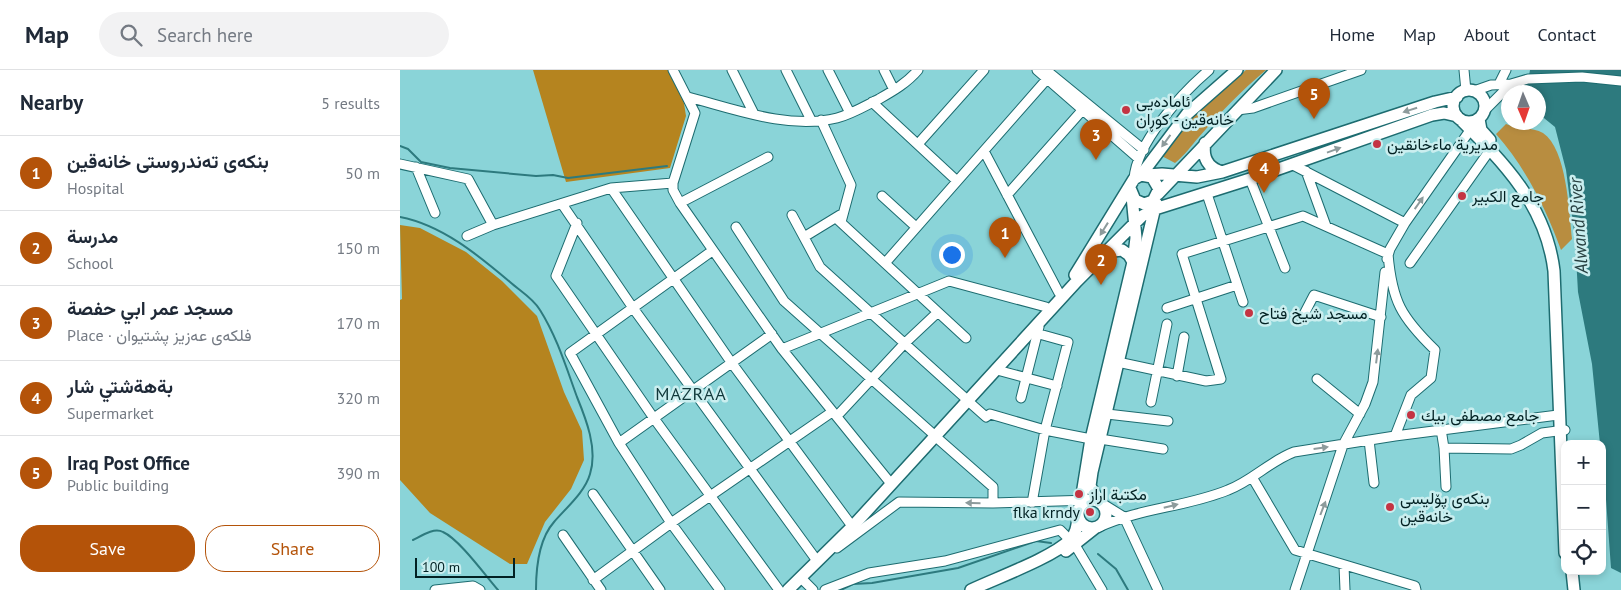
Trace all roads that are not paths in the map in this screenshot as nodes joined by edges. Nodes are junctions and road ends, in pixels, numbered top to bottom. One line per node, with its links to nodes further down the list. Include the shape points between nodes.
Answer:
1 (674, 70): 22 (street)
2 (732, 70): 27 (street)
3 (786, 70): 29 (street)
4 (828, 70): 26 (street)
5 (884, 70): 20 (street)
6 (918, 70): 20 (street)
7 (984, 70): 33 (street)
8 (1037, 70): 16 (street)
9 (1209, 70): 35 (street, via 1175,104)
10 (1237, 70): 47 (main road, one-way to 47, via 1187,114)
11 (1276, 70): 25 (main road)
12 (1361, 70): 25 (street, via 1253,108)
13 (1464, 70): 21 (street)
14 (1470, 70): 21 (street)
15 (1506, 70): 18 (street)
16 (1050, 73): 24 (street); 34 (street)
17 (1621, 81): 19 (street, via 1582,77 1528,79)
18 (1499, 84): 19 (street); 21 (street)
19 (1511, 84): 31 (street)
20 (894, 90): 23 (street)
21 (1467, 92): 28 (main road, via 1454,106); 31 (main road, via 1482,97 1485,106); 42 (main road, one-way to 42)
22 (688, 97): 27 (street); 46 (street, via 695,116)
23 (872, 102): 26 (street); 33 (street)
24 (1085, 107): 35 (street); 38 (street); 50 (street)
25 (1237, 110): 32 (main road)
26 (850, 113): 30 (street)
27 (754, 114): 29 (street)
28 (1458, 117): 31 (main road); 40 (main road, one-way to 28, via 1432,115 1444,113)
29 (811, 120): 30 (street)
30 (821, 120): 59 (street, via 851,185)
31 (1477, 120): 36 (main road); 63 (street, one-way to 31); 117 (main road, via 1483,133 1516,168 1535,197 1557,253 1560,271)
32 (1205, 143): 42 (main road, via 1205,158 1215,170); 43 (main road)
33 (918, 144): 45 (street)
34 (984, 150): 45 (street); 50 (street)
35 (1144, 150): 38 (street)
36 (1490, 150): 77 (street); 117 (main road, via 1530,200 1551,254)
37 (768, 157): 54 (street)
38 (1138, 158): 47 (street)
39 (400, 164): 41 (street)
40 (1300, 166): 44 (main road); 58 (street); 63 (street)
41 (416, 167): 56 (street); 64 (street, via 468,179)
42 (1222, 172): 43 (main road, via 1204,177)
43 (1177, 176): 47 (main road); 51 (main road)
44 (1250, 179): 49 (main road); 68 (street)
45 (957, 181): 67 (street)
46 (673, 183): 48 (street); 54 (street)
47 (1137, 183): 51 (main road, via 1158,184); 51 (main road, via 1144,204); 61 (main road); 82 (main road, one-way to 82, via 1087,258)
48 (611, 188): 53 (street); 79 (street)
49 (1207, 194): 55 (main road); 71 (street)
50 (1007, 195): 82 (street)
51 (1157, 195): 55 (main road)
52 (882, 196): 67 (street)
53 (562, 204): 62 (street); 64 (street)
54 (680, 204): 72 (street)
55 (1155, 209): 61 (main road); 102 (main road)
56 (435, 213)
57 (792, 215): 70 (street)
58 (1323, 215): 60 (street); 65 (street)
59 (840, 218): 70 (street); 75 (street)
60 (1311, 219): 65 (street); 68 (street, via 1303,216)
61 (1135, 222): 73 (main road); 76 (main road)
62 (576, 223): 85 (street); 96 (street, via 556,276)
63 (1405, 223): 74 (street)
64 (493, 225): 69 (street)
65 (1326, 226): 74 (street)
66 (736, 227): 94 (street, via 784,301)
67 (916, 227): 75 (street)
68 (1269, 227): 71 (street); 78 (street)
69 (468, 236)
70 (804, 236): 89 (street, via 820,267)
71 (1222, 242): 80 (street); 83 (street, via 1182,254)
72 (712, 251): 79 (street); 95 (street)
73 (1104, 252): 76 (main road, via 1122,250); 93 (main road)
74 (1388, 254): 90 (street); 124 (street, via 1391,287 1398,306 1419,335 1435,350 1431,378 1411,395)
75 (886, 262): 81 (street)
76 (1133, 262): 102 (main road)
77 (1410, 263)
78 (1285, 268)
79 (673, 279): 85 (street); 101 (street)
80 (1237, 285): 83 (street); 84 (street)
81 (918, 293): 86 (street, via 949,281); 88 (street); 89 (street)
82 (1059, 293): 86 (main road)
83 (1195, 300): 87 (street); 105 (street, via 1222,379 1206,381)
84 (1243, 302)
85 (634, 308): 96 (street); 110 (street)
86 (1046, 308): 112 (main road)
87 (1167, 308)
88 (938, 312): 98 (street); 99 (street)
89 (870, 313): 94 (street); 99 (street)
90 (1381, 317): 91 (street, via 1314,295); 116 (street, one-way to 90, via 1373,382)
91 (1302, 318)
92 (1167, 324): 104 (street)
93 (1036, 329): 103 (main road); 106 (street); 109 (street, via 1068,342)
94 (820, 333): 100 (street); 108 (street)
95 (772, 334): 100 (street); 101 (street)
96 (596, 335): 118 (street); 129 (street, via 570,353)
97 (1184, 337): 105 (street)
98 (966, 338)
99 (904, 344): 108 (street); 112 (street)
100 (782, 349): 114 (street)
101 (732, 362): 110 (street); 126 (street)
102 (1115, 362): 104 (street); 115 (main road); 125 (main road)
103 (997, 370): 106 (street); 112 (main road)
104 (1157, 371): 105 (street); 113 (street)
105 (1177, 376)
106 (1025, 378): 109 (street); 111 (street)
107 (1317, 378): 116 (street)
108 (872, 380): 114 (street); 123 (street)
109 (1057, 386): 121 (street)
110 (692, 390): 118 (street); 133 (street)
111 (1021, 398)
112 (966, 399): 121 (street, via 986,417 990,414); 123 (main road)
113 (1151, 402)
114 (834, 414): 126 (street); 136 (street)
115 (1107, 414): 119 (street); 125 (main road)
116 (1360, 414): 130 (street)
117 (1561, 415): 120 (street); 122 (main road)
118 (652, 417): 129 (street); 139 (street)
119 (1168, 422)
120 (1441, 429): 124 (street); 131 (street)
121 (1045, 430): 125 (street); 141 (street)
122 (1562, 430): 128 (main road); 131 (street, via 1539,434 1511,449); 148 (main road)
123 (934, 435): 136 (main road); 142 (street, via 993,487)
124 (1395, 436): 127 (street)
125 (1096, 439): 132 (street); 143 (main road); 143 (main road)
126 (790, 440): 133 (street); 145 (street)
127 (1369, 440): 130 (street); 135 (street)
128 (1565, 440)
129 (619, 443): 146 (street)
130 (1343, 444): 134 (street, one-way to 130, via 1283,456); 152 (street, one-way to 130)
131 (1444, 448): 137 (street)
132 (1163, 449)
133 (750, 468): 139 (street); 153 (street)
134 (1252, 478): 144 (street, one-way to 134, via 1205,498); 152 (street, via 1295,550)
135 (1374, 483)
136 (888, 485): 140 (street); 145 (main road); 153 (main road)
137 (1446, 487)
138 (593, 494): 151 (street)
139 (711, 497): 146 (street); 164 (street)
140 (899, 502): 142 (street, one-way to 140); 153 (street)
141 (1032, 502): 142 (street); 143 (street)
142 (993, 503)
143 (1089, 505): 144 (street); 147 (main road, via 1083,526); 147 (main road, via 1107,517); 150 (main road)
144 (1124, 517): 147 (street); 171 (street)
145 (849, 522): 153 (main road)
146 (671, 523): 151 (street); 163 (street)
147 (1097, 528): 150 (main road)
148 (1564, 530)
149 (563, 535): 158 (street)
150 (1073, 542): 167 (street, via 1060,530 945,561 869,573); 168 (main road); 169 (main road, via 1050,560); 170 (street)
151 (632, 552): 158 (street); 162 (street)
152 (1305, 554): 154 (street); 172 (street)
153 (818, 558): 157 (main road); 164 (main road)
154 (1344, 566): 173 (street); 174 (street, via 1415,586)
155 (1566, 575): 175 (main road)
156 (1572, 575): 176 (main road)
157 (801, 578): 165 (main road); 166 (street)
158 (594, 580): 161 (street)
159 (435, 590): 160 (street, via 473,586)
160 (480, 590)
161 (599, 590)
162 (660, 590)
163 (720, 590)
164 (780, 590)
165 (788, 590)
166 (813, 590)
167 (826, 590)
168 (971, 590)
169 (988, 590)
170 (1102, 590)
171 (1158, 590)
172 (1295, 590)
173 (1345, 590)
174 (1416, 590)
175 (1568, 590)
176 (1574, 590)

